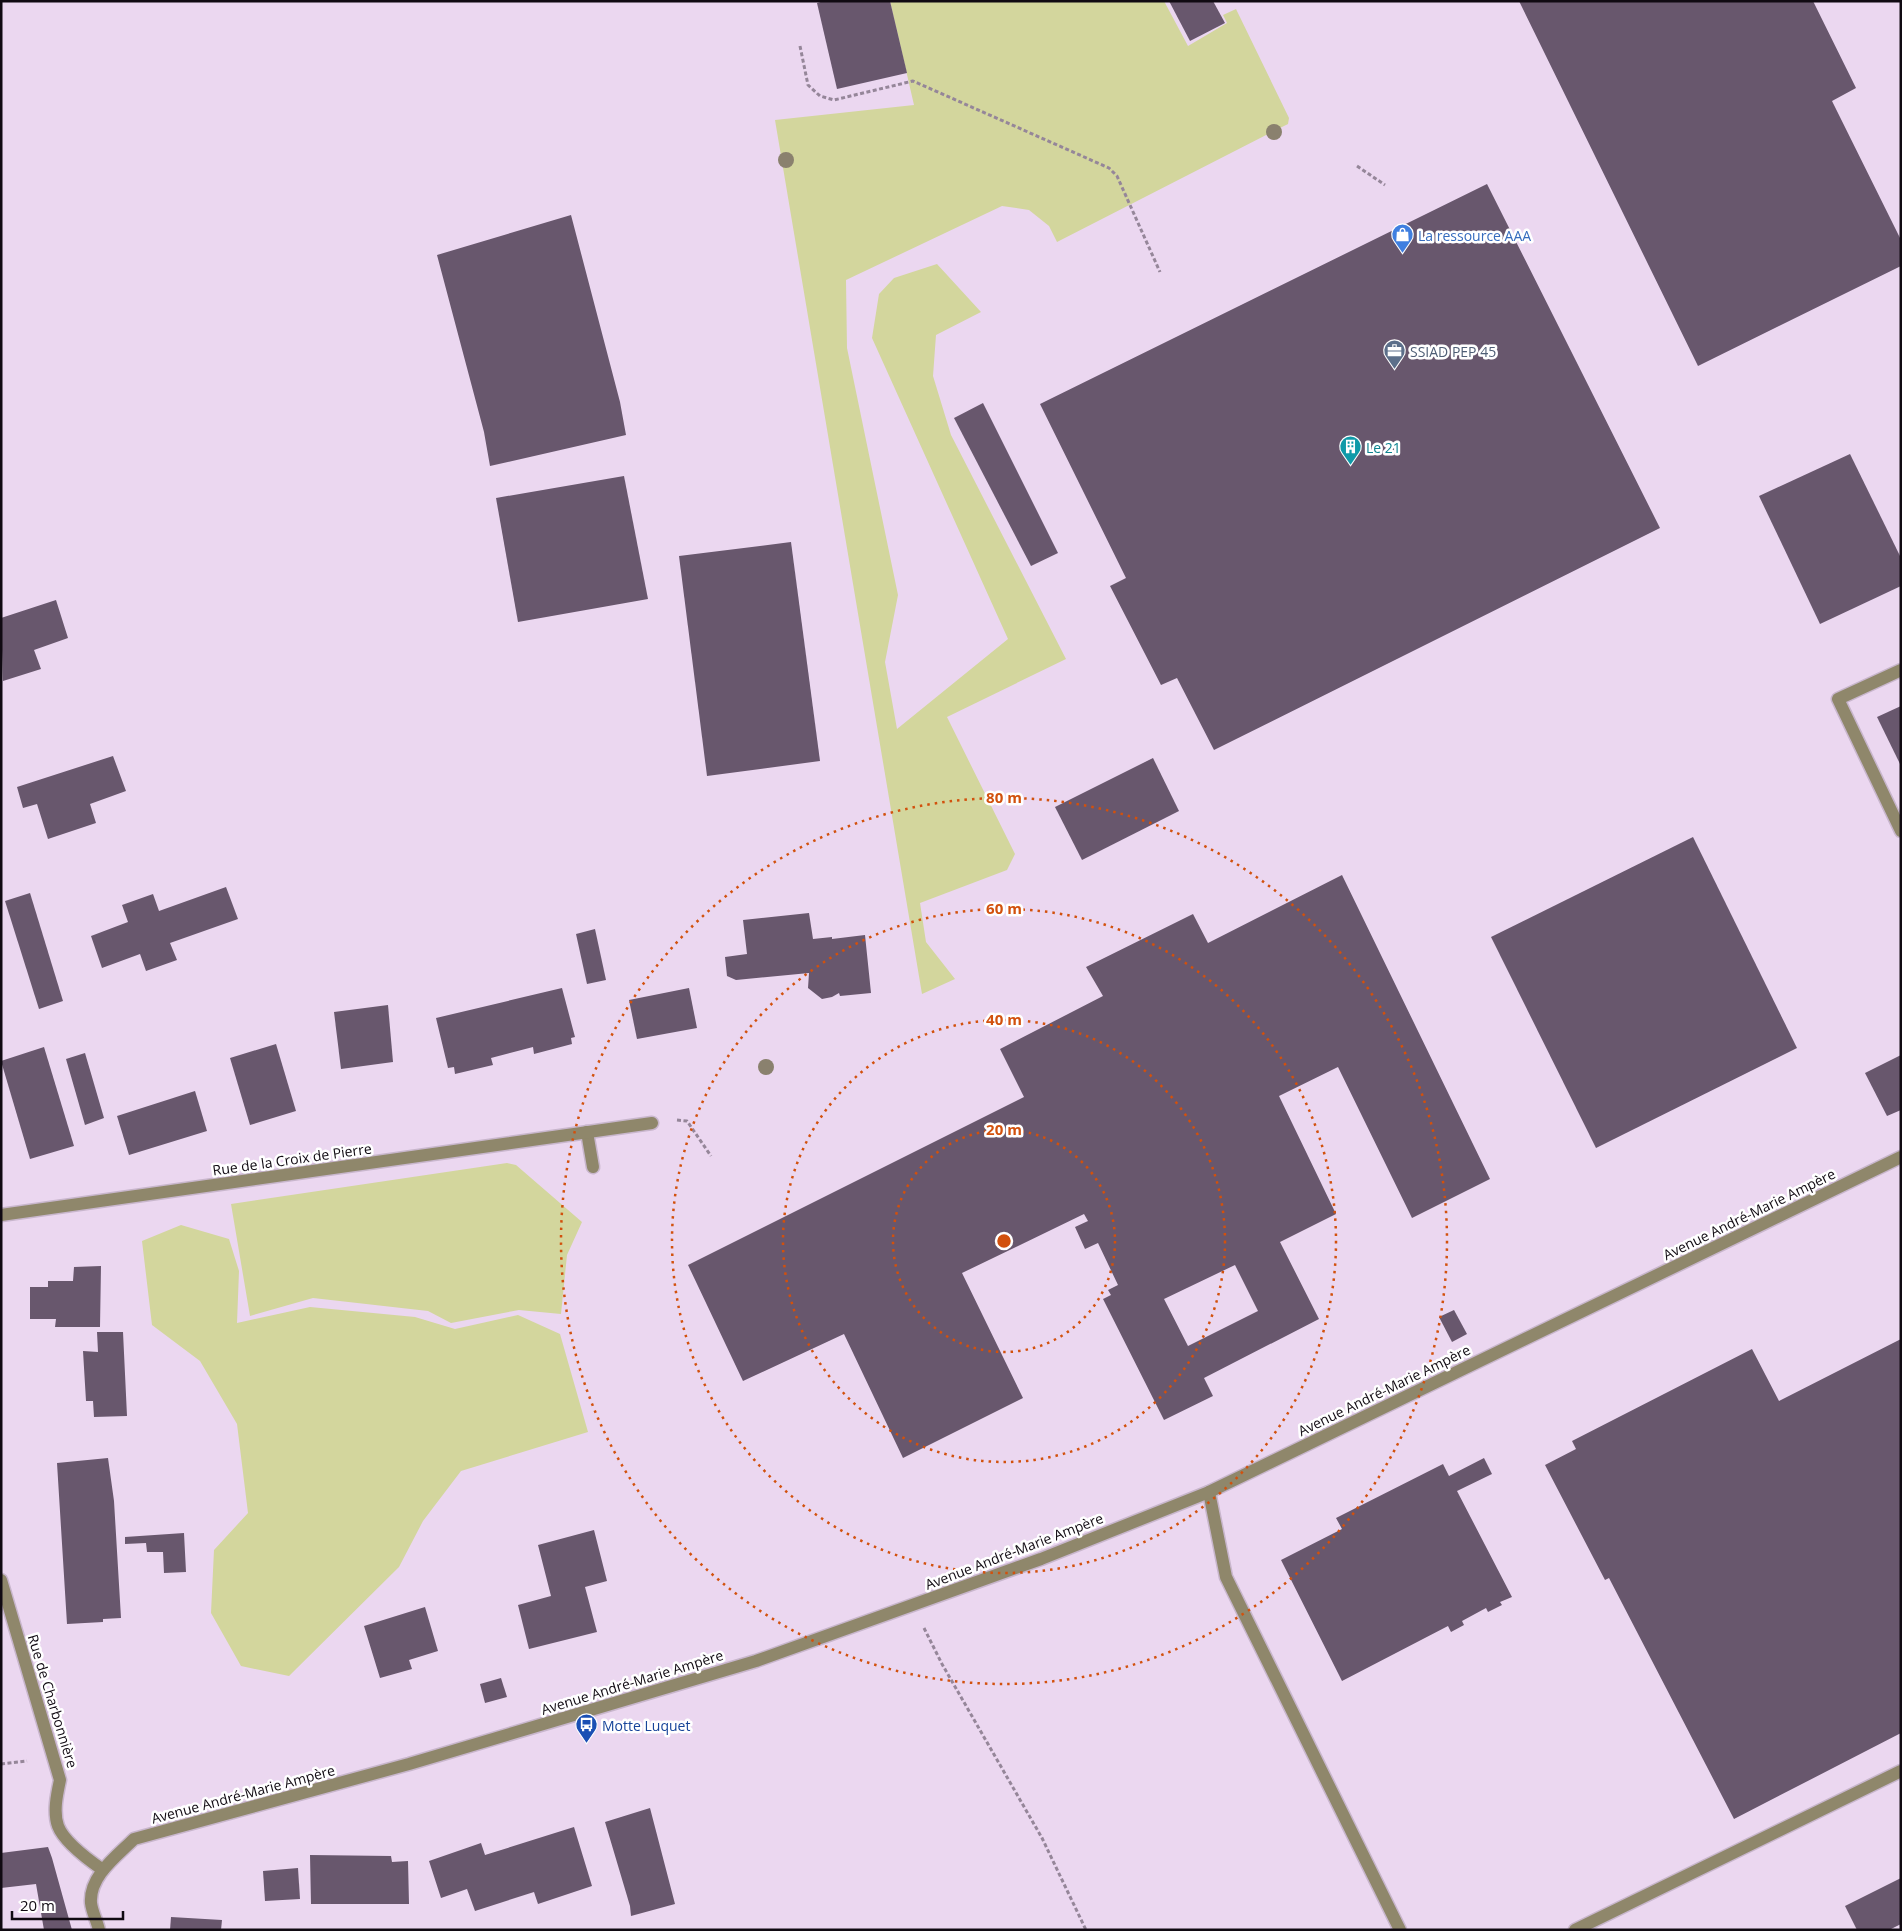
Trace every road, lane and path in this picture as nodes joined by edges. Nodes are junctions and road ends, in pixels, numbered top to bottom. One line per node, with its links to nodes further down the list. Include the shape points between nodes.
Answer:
1 (800, 46): 4 (path, via 808,85 820,96 834,100 913,82 1109,168 1117,176)
2 (1357, 166): 3 (path)
3 (1385, 185)
4 (1160, 272)
5 (1901, 670): 6 (street, via 1838,700)
6 (1901, 831)
7 (652, 1123): 8 (street, Rue de la Croix de Pierre); 9 (path, via 670,1119 687,1121)
8 (587, 1132): 11 (street); 12 (street, Rue de la Croix de Pierre)
9 (711, 1156)
10 (1901, 1157): 13 (street, Avenue André-Marie Ampère)
11 (593, 1168)
12 (1, 1216)
13 (1209, 1492): 15 (street, Avenue André-Marie Ampère); 22 (street, via 1226,1577)
14 (1, 1580): 19 (street, Rue de Charbonnière, via 60,1780 56,1812 58,1827 80,1853)
15 (912, 1606): 19 (street, Avenue André-Marie Ampère, via 746,1664 410,1764 134,1839); 21 (path, via 1042,1838)
16 (30, 1761): 17 (path)
17 (1, 1764)
18 (1901, 1771): 23 (street)
19 (103, 1870): 20 (street, via 93,1889 91,1904)
20 (99, 1930)
21 (1086, 1930)
22 (1400, 1930)
23 (1575, 1930)

